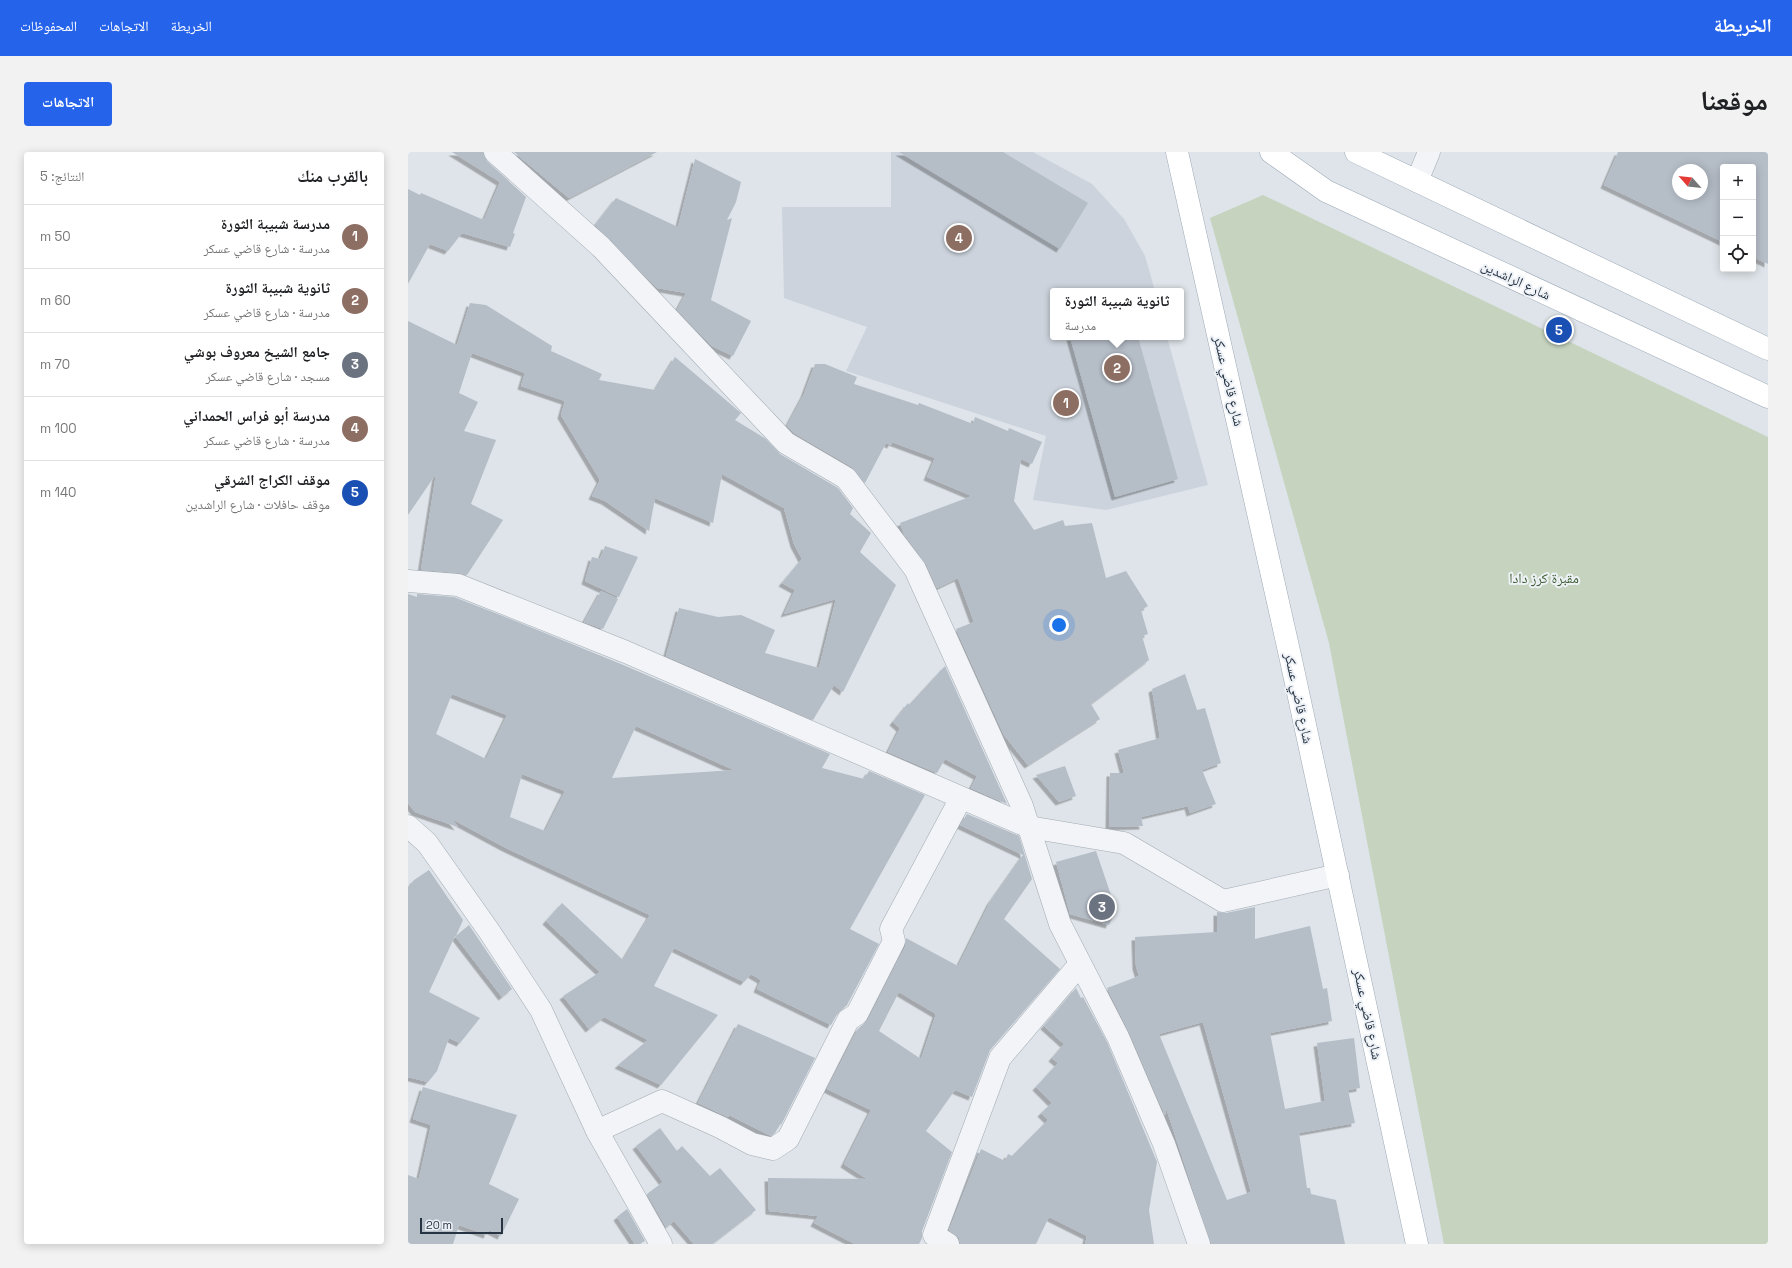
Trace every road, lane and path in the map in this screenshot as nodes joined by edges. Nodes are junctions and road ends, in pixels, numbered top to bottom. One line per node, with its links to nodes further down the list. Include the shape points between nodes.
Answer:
1 (495, 152): 12 (street, via 601,246 786,443 846,478 915,569 1022,806)
2 (1177, 152): 13 (main road, شارع قاضي عسكر)
3 (1271, 152): 8 (main road, شارع الراشدين, via 1326,191)
4 (1356, 152): 6 (main road)
5 (1429, 152): 6 (street)
6 (1417, 181): 7 (main road)
7 (1768, 349)
8 (1768, 397)
9 (408, 581): 10 (street, via 458,585 626,652)
10 (961, 798): 12 (street); 15 (street, via 891,929 894,941 857,1014 848,1020 788,1139 773,1150 752,1144 662,1101)
11 (408, 826): 15 (street, via 427,843 541,1010)
12 (1029, 827): 13 (street, via 1124,843 1223,901); 14 (street, via 1060,924)
13 (1338, 875): 19 (main road, شارع قاضي عسكر)
14 (1080, 964): 17 (street, via 1000,1058 934,1235); 18 (street, via 1118,1037 1164,1144)
15 (596, 1131): 16 (street)
16 (661, 1244)
17 (948, 1244)
18 (1199, 1244)
19 (1417, 1244)

